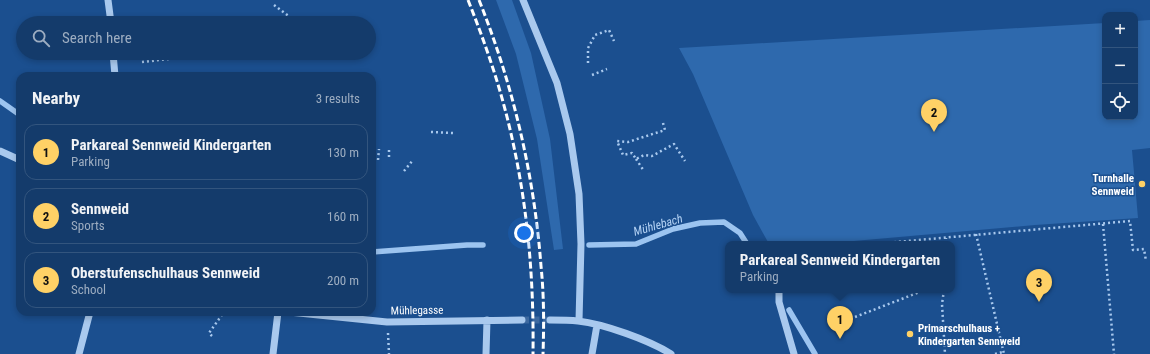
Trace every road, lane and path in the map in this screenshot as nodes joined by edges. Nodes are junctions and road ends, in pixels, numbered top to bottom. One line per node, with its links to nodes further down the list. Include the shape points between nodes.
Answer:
1 (108, 0): 4 (street)
2 (523, 0): 44 (street, via 557,83 570,134 579,194)
3 (274, 5): 5 (path)
4 (109, 16)
5 (289, 16)
6 (614, 41): 10 (path, via 609,30 596,35 588,48)
7 (114, 60): 12 (street)
8 (160, 60): 9 (path)
9 (142, 62)
10 (588, 63)
11 (607, 69): 13 (path)
12 (115, 72)
13 (592, 75)
14 (663, 123): 21 (path, via 665,130 628,142 617,141 623,156 632,152)
15 (431, 132): 16 (path)
16 (454, 133)
17 (379, 149): 22 (path)
18 (388, 150): 23 (path)
19 (0, 151): 20 (street)
20 (16, 158)
21 (636, 159): 25 (path, via 644,155 652,156 674,144); 26 (path)
22 (378, 160)
23 (388, 160)
24 (414, 160): 27 (path)
25 (685, 161)
26 (644, 170)
27 (404, 171)
28 (1103, 224): 29 (path); 32 (path, via 1130,221 1133,250 1144,249); 58 (path)
29 (976, 234): 30 (path); 48 (path)
30 (946, 238): 31 (path)
31 (910, 241)
32 (1146, 261)
33 (779, 293): 55 (street, via 779,302)
34 (917, 293): 40 (path)
35 (944, 293): 56 (path)
36 (89, 316): 49 (street)
37 (221, 316): 47 (path, via 209,332)
38 (278, 316): 50 (street)
39 (328, 316): 45 (street, Mühlegasse)
40 (855, 317)
41 (487, 320): 42 (street, Mühlegasse); 45 (street, Mühlegasse); 52 (street)
42 (522, 320)
43 (550, 320): 44 (street)
44 (579, 321): 46 (street)
45 (387, 322): 51 (path)
46 (597, 325): 53 (street); 54 (street, via 639,338)
47 (212, 336)
48 (1004, 353): 57 (path)
49 (79, 354)
50 (273, 354)
51 (389, 354)
52 (486, 354)
53 (592, 354)
54 (671, 354)
55 (794, 354)
56 (945, 354)
57 (995, 354)
58 (1114, 354)

